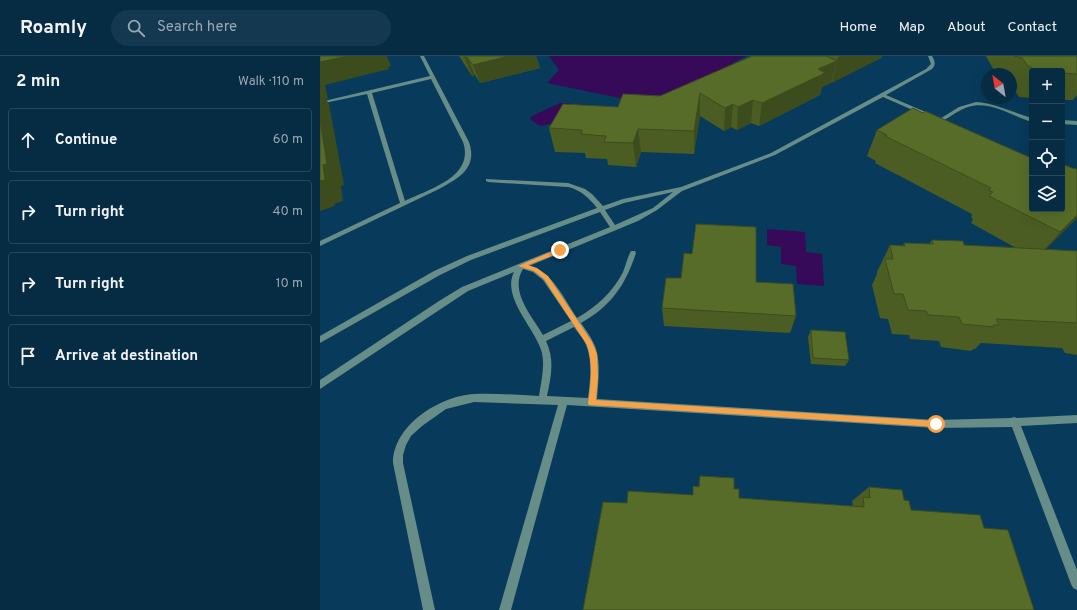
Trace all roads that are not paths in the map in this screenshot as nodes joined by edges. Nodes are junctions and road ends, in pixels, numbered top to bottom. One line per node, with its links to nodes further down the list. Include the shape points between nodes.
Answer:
1 (422, 56): 3 (lane)
2 (930, 56): 5 (lane, via 933,63 931,68)
3 (433, 77): 4 (lane); 14 (lane, via 466,142 468,159 464,169 455,178)
4 (369, 92): 6 (lane); 14 (lane)
5 (883, 94): 8 (lane); 13 (lane, via 773,154)
6 (320, 103)
7 (1029, 119): 8 (lane, via 989,105 977,104 966,106)
8 (941, 120): 11 (lane)
9 (1065, 122): 10 (lane)
10 (1077, 123)
11 (948, 124)
12 (488, 180): 15 (lane, via 574,186 588,193)
13 (685, 188): 15 (lane, via 632,198); 16 (lane, via 650,212)
14 (403, 204): 17 (lane)
15 (600, 209): 16 (lane); 21 (lane, via 458,263)
16 (614, 228): 19 (lane)
17 (320, 244)
18 (633, 253): 20 (lane, via 625,278 619,287 602,305)
19 (521, 266): 20 (lane, via 535,270 546,278); 22 (lane, via 514,279 514,291); 23 (lane, via 453,296)
20 (577, 322): 22 (lane); 26 (lane, via 593,354 595,377)
21 (320, 340)
22 (541, 340): 24 (lane, via 547,360)
23 (320, 385)
24 (542, 401): 25 (lane); 30 (lane, via 474,398 454,402 430,414 408,433 402,443 398,464)
25 (564, 401): 26 (lane); 31 (lane)
26 (592, 403): 28 (lane, via 908,423)
27 (1077, 419): 28 (lane)
28 (1014, 422): 29 (lane)
29 (1077, 584)
30 (429, 610)
31 (505, 610)

